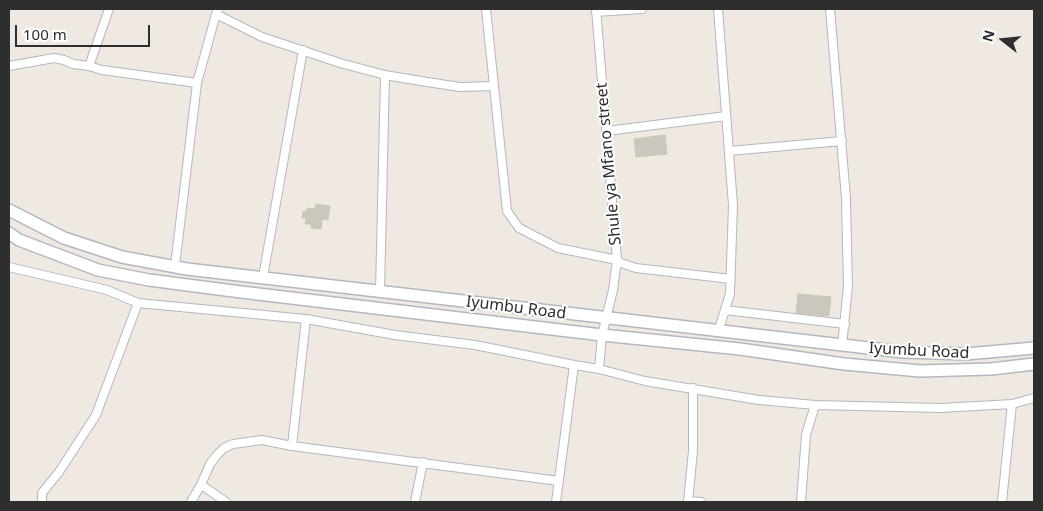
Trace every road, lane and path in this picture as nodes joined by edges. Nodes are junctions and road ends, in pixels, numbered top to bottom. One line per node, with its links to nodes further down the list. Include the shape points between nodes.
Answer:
1 (108, 9): 10 (street)
2 (486, 9): 13 (street)
3 (642, 9): 6 (street)
4 (718, 9): 14 (street)
5 (830, 9): 16 (street)
6 (596, 10): 15 (street, Shule ya Mfano street)
7 (217, 12): 8 (street, via 262,36); 12 (street)
8 (303, 50): 11 (street); 23 (street)
9 (9, 66): 10 (street, via 54,58)
10 (89, 66): 12 (street)
11 (385, 75): 13 (street, via 460,86); 25 (street)
12 (196, 83): 21 (street)
13 (494, 86): 20 (street, via 508,211 519,228 558,248)
14 (726, 116): 15 (street); 17 (street)
15 (607, 131): 20 (street, Shule ya Mfano street)
16 (842, 141): 17 (street); 30 (street, via 848,286)
17 (729, 151): 24 (street, via 733,204)
18 (9, 210): 21 (main road, Iyumbu Road, via 64,238 122,257)
19 (9, 233): 32 (main road, Iyumbu Road, via 19,240 98,270 149,280)
20 (617, 260): 24 (street, via 636,268); 28 (street, Shule ya Mfano street)
21 (175, 266): 23 (main road, Iyumbu Road)
22 (9, 268): 26 (street, via 107,290)
23 (263, 277): 25 (main road, Iyumbu Road)
24 (731, 279): 27 (street)
25 (380, 291): 28 (main road, Iyumbu Road)
26 (138, 303): 29 (street); 46 (street, via 96,415 42,493)
27 (725, 310): 30 (street); 31 (street)
28 (605, 318): 31 (main road, Iyumbu Road); 32 (street, Shule ya Mfano street)
29 (306, 319): 36 (street, via 475,345); 42 (street)
30 (845, 324): 33 (street)
31 (718, 332): 33 (main road, Iyumbu Road)
32 (602, 335): 35 (main road, Iyumbu Road, via 920,371); 37 (street, Shule ya Mfano street)
33 (842, 346): 34 (main road, Iyumbu Road, via 966,354)
34 (1034, 348)
35 (1034, 364)
36 (574, 365): 37 (street); 44 (street)
37 (599, 369): 38 (street)
38 (693, 388): 41 (street, via 760,400); 51 (street, via 693,451)
39 (1034, 398): 40 (street)
40 (1012, 404): 41 (street, via 941,408); 54 (street)
41 (815, 405): 53 (street, via 806,435)
42 (292, 446): 43 (street); 45 (street, via 262,440 224,448 210,464)
43 (424, 462): 44 (street); 49 (street)
44 (559, 482): 50 (street)
45 (200, 487): 47 (street); 48 (street, via 205,486)
46 (42, 502)
47 (191, 502)
48 (226, 502)
49 (415, 502)
50 (556, 502)
51 (688, 502): 52 (street)
52 (701, 502)
53 (801, 502)
54 (1002, 502)

